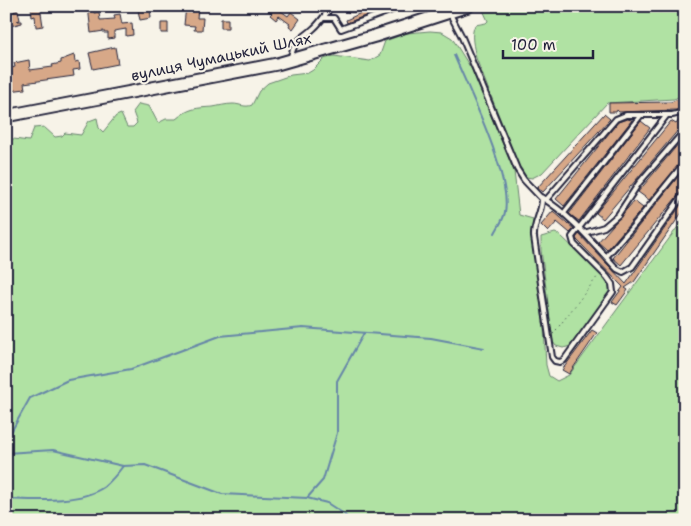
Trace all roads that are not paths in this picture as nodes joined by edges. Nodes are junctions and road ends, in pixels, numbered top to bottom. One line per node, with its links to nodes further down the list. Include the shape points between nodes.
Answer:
1 (332, 6): 7 (lane)
2 (348, 6): 3 (lane, via 358,10)
3 (365, 6)
4 (403, 6): 7 (lane, via 341,29 334,18)
5 (468, 6): 6 (highway, вулиця Чумацький Шлях)
6 (450, 12): 8 (highway, вулиця Чумацький Шлях); 16 (lane, via 518,169)
7 (323, 18): 8 (lane, via 298,40 292,48)
8 (291, 60): 12 (highway, вулиця Чумацький Шлях)
9 (685, 112): 11 (lane)
10 (641, 115): 11 (lane); 17 (lane, via 622,115 616,119); 18 (lane)
11 (667, 115): 19 (lane)
12 (6, 116)
13 (685, 130): 20 (lane, via 639,183 618,215 604,227)
14 (685, 162): 21 (lane)
15 (685, 192): 21 (lane, via 629,270 620,271)
16 (541, 197): 17 (lane); 19 (lane, via 534,233 550,339 557,362 562,362 612,294 612,284 572,241)
17 (546, 200): 18 (lane)
18 (564, 213): 19 (lane)
19 (579, 228): 20 (lane)
20 (584, 233): 21 (lane)
21 (606, 257)

